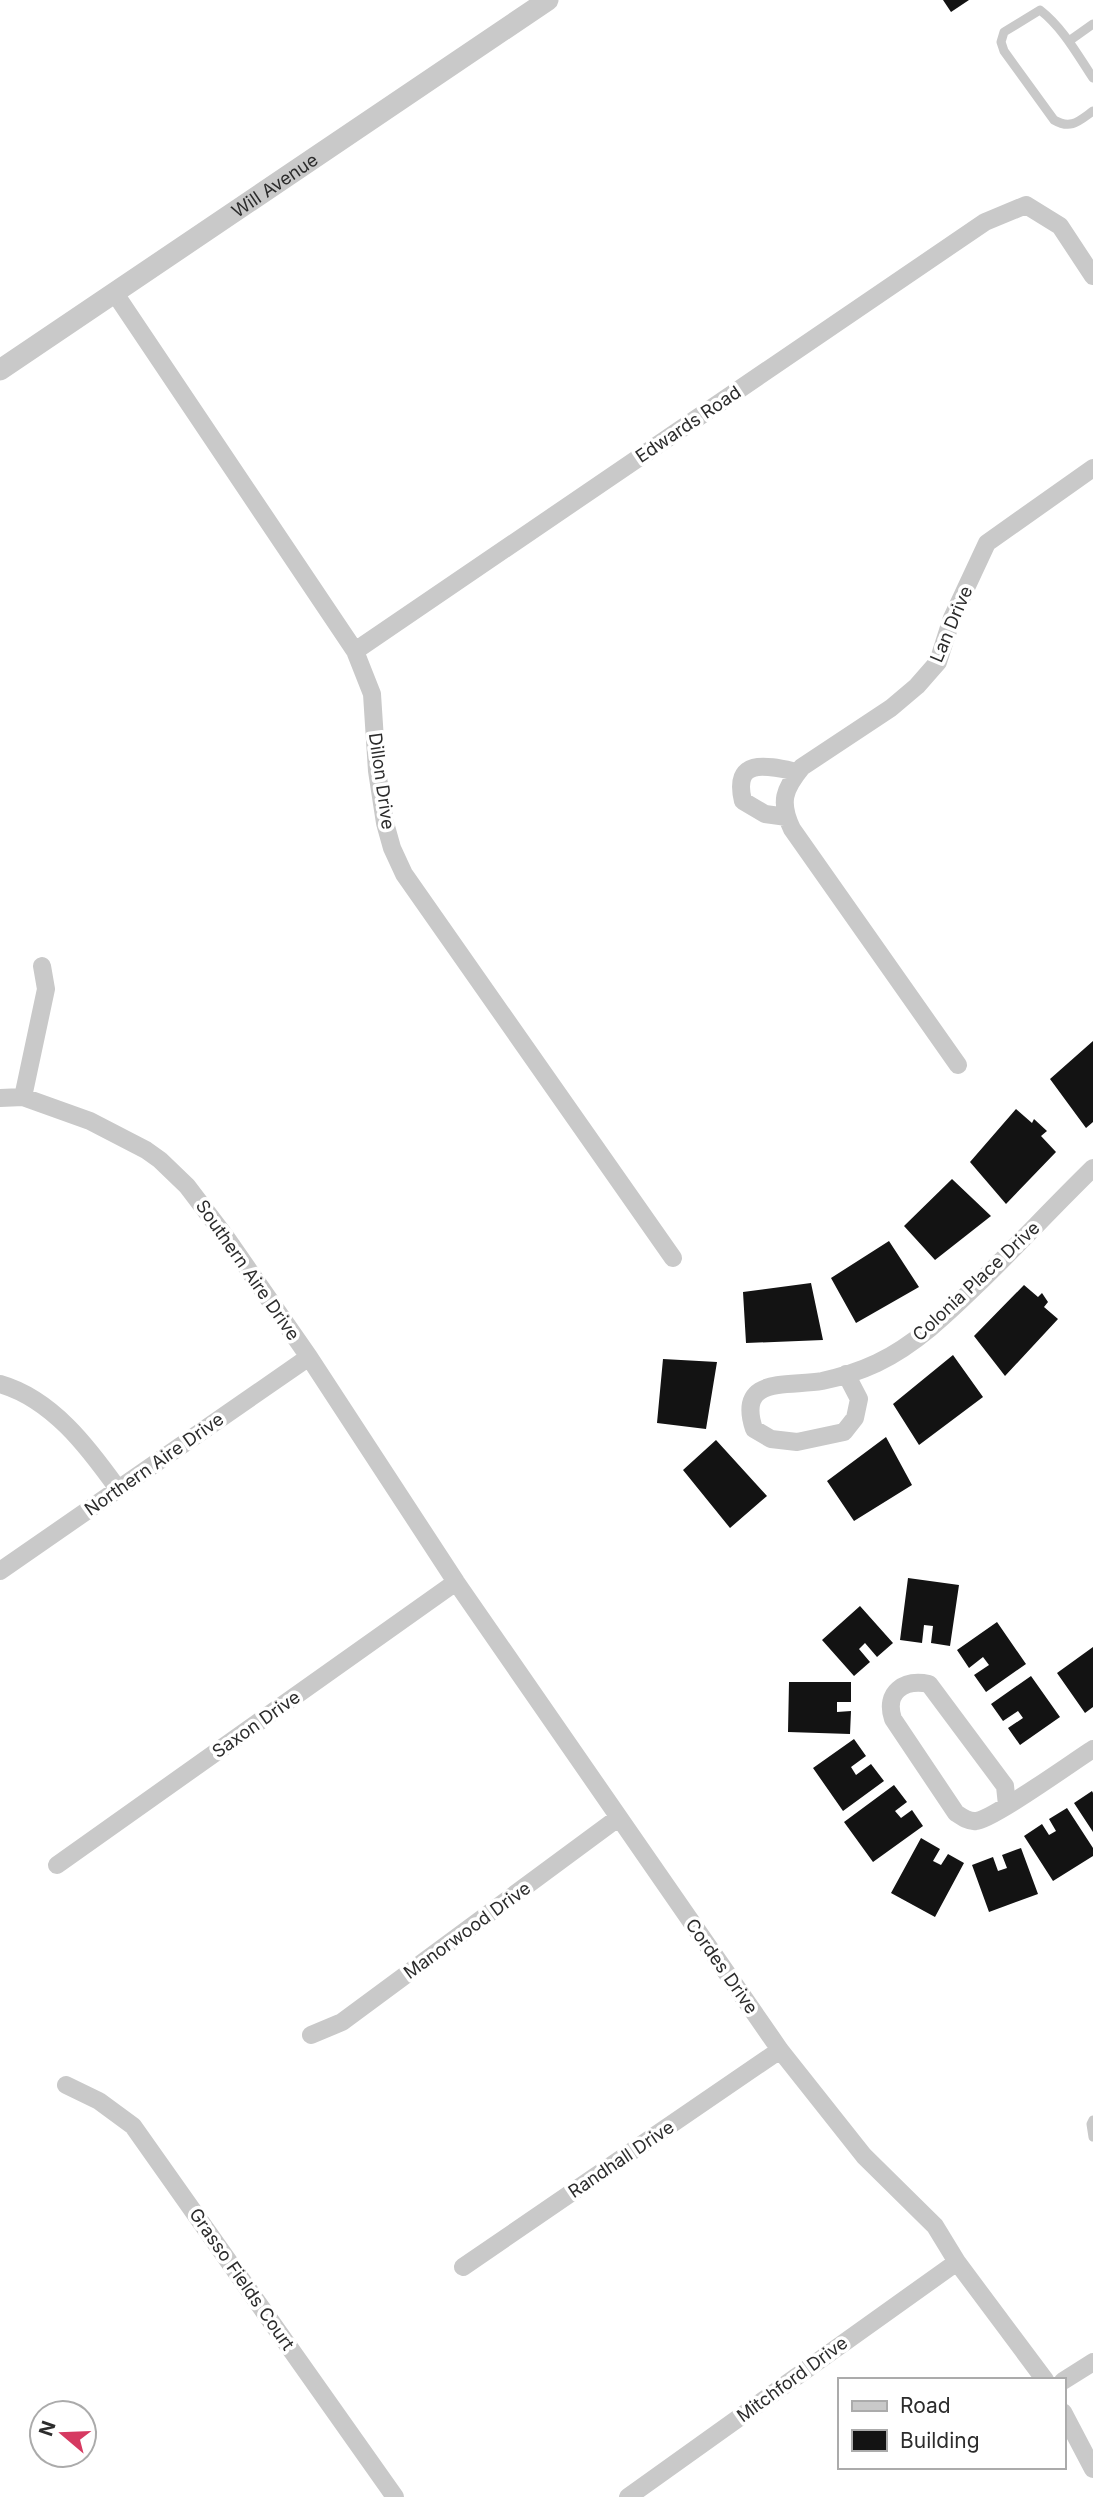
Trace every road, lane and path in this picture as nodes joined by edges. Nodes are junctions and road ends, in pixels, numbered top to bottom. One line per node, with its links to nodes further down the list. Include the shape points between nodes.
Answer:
1 (548, 0): 7 (street, Will Avenue)
2 (1093, 24): 3 (lane)
3 (1069, 41): 4 (lane); 5 (lane, via 1040,10 1004,32 1000,42 1054,120 1071,126)
4 (1093, 78)
5 (1093, 111)
6 (1093, 276): 10 (street, Edwards Road, via 1060,226 1026,205 985,222)
7 (114, 292): 8 (street, Will Avenue); 10 (street, Dillon Drive)
8 (0, 370)
9 (1093, 468): 11 (street, Lan Drive, via 987,543 937,662 916,686)
10 (355, 651): 18 (street, Dillon Drive, via 372,694 385,823 404,874)
11 (797, 772): 12 (street, via 784,798); 12 (street, via 756,765 745,773 740,786 743,801 765,814)
12 (787, 817): 14 (street)
13 (43, 966): 15 (street, via 46,989)
14 (958, 1065)
15 (23, 1097): 16 (street, Southern Aire Drive); 19 (street, Southern Aire Drive, via 90,1121 160,1160 226,1236)
16 (0, 1098)
17 (1093, 1168): 20 (street, Colonia Place Drive, via 926,1331 891,1356)
18 (673, 1258)
19 (309, 1357): 22 (street, Northern Aire Drive); 23 (street, Southern Aire Drive)
20 (846, 1374): 20 (street, Colonia Place Drive, via 765,1388 754,1396 748,1413 754,1429 771,1439 797,1442 844,1432 855,1418 859,1399)
21 (0, 1384): 22 (street, via 72,1430)
22 (118, 1489): 24 (street, Northern Aire Drive)
23 (424, 1532): 25 (street, Cordes Drive)
24 (0, 1571)
25 (456, 1582): 28 (street, Cordes Drive); 29 (street, Saxon Drive)
26 (1093, 1749): 27 (street)
27 (1007, 1805): 27 (street, via 978,1821 956,1813 893,1720 889,1707 902,1686 916,1681 929,1684 1005,1786)
28 (618, 1818): 30 (street, Manorwood Drive, via 342,2022); 31 (street, Cordes Drive)
29 (57, 1866)
30 (311, 2035)
31 (780, 2050): 35 (street, Cordes Drive, via 864,2156 935,2227); 36 (street, Randhall Drive)
32 (66, 2085): 42 (street, Grasso Fields Court, via 99,2101 133,2126)
33 (1093, 2120): 34 (lane)
34 (1093, 2137)
35 (957, 2262): 38 (street, Cordes Drive); 43 (street, Mitchford Drive)
36 (463, 2267)
37 (1093, 2362): 39 (street)
38 (1044, 2378)
39 (1065, 2380)
40 (1065, 2416): 41 (street)
41 (1093, 2469)
42 (395, 2497)
43 (628, 2497)

